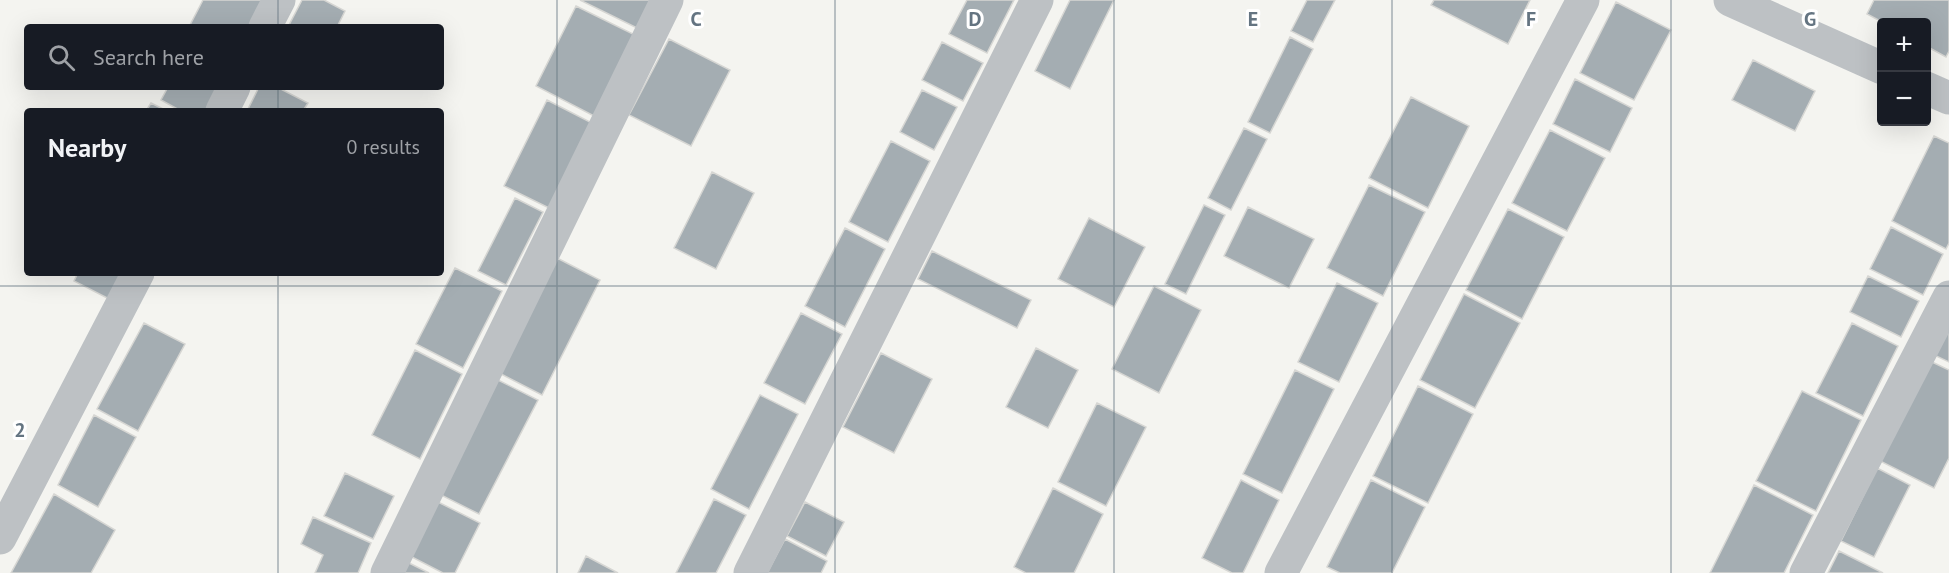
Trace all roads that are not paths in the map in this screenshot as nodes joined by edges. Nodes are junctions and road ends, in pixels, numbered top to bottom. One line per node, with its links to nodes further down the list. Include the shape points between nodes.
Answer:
1 (279, 0): 6 (street)
2 (667, 0): 15 (street)
3 (1037, 0): 16 (street)
4 (1583, 0): 17 (street)
5 (1730, 0): 7 (street)
6 (267, 24)
7 (1877, 66)
8 (232, 90): 11 (street)
9 (1931, 90): 10 (street)
10 (1949, 98)
11 (224, 108)
12 (136, 276): 14 (street)
13 (1949, 297): 18 (street)
14 (0, 538)
15 (387, 573)
16 (750, 573)
17 (1281, 573)
18 (1806, 573)

